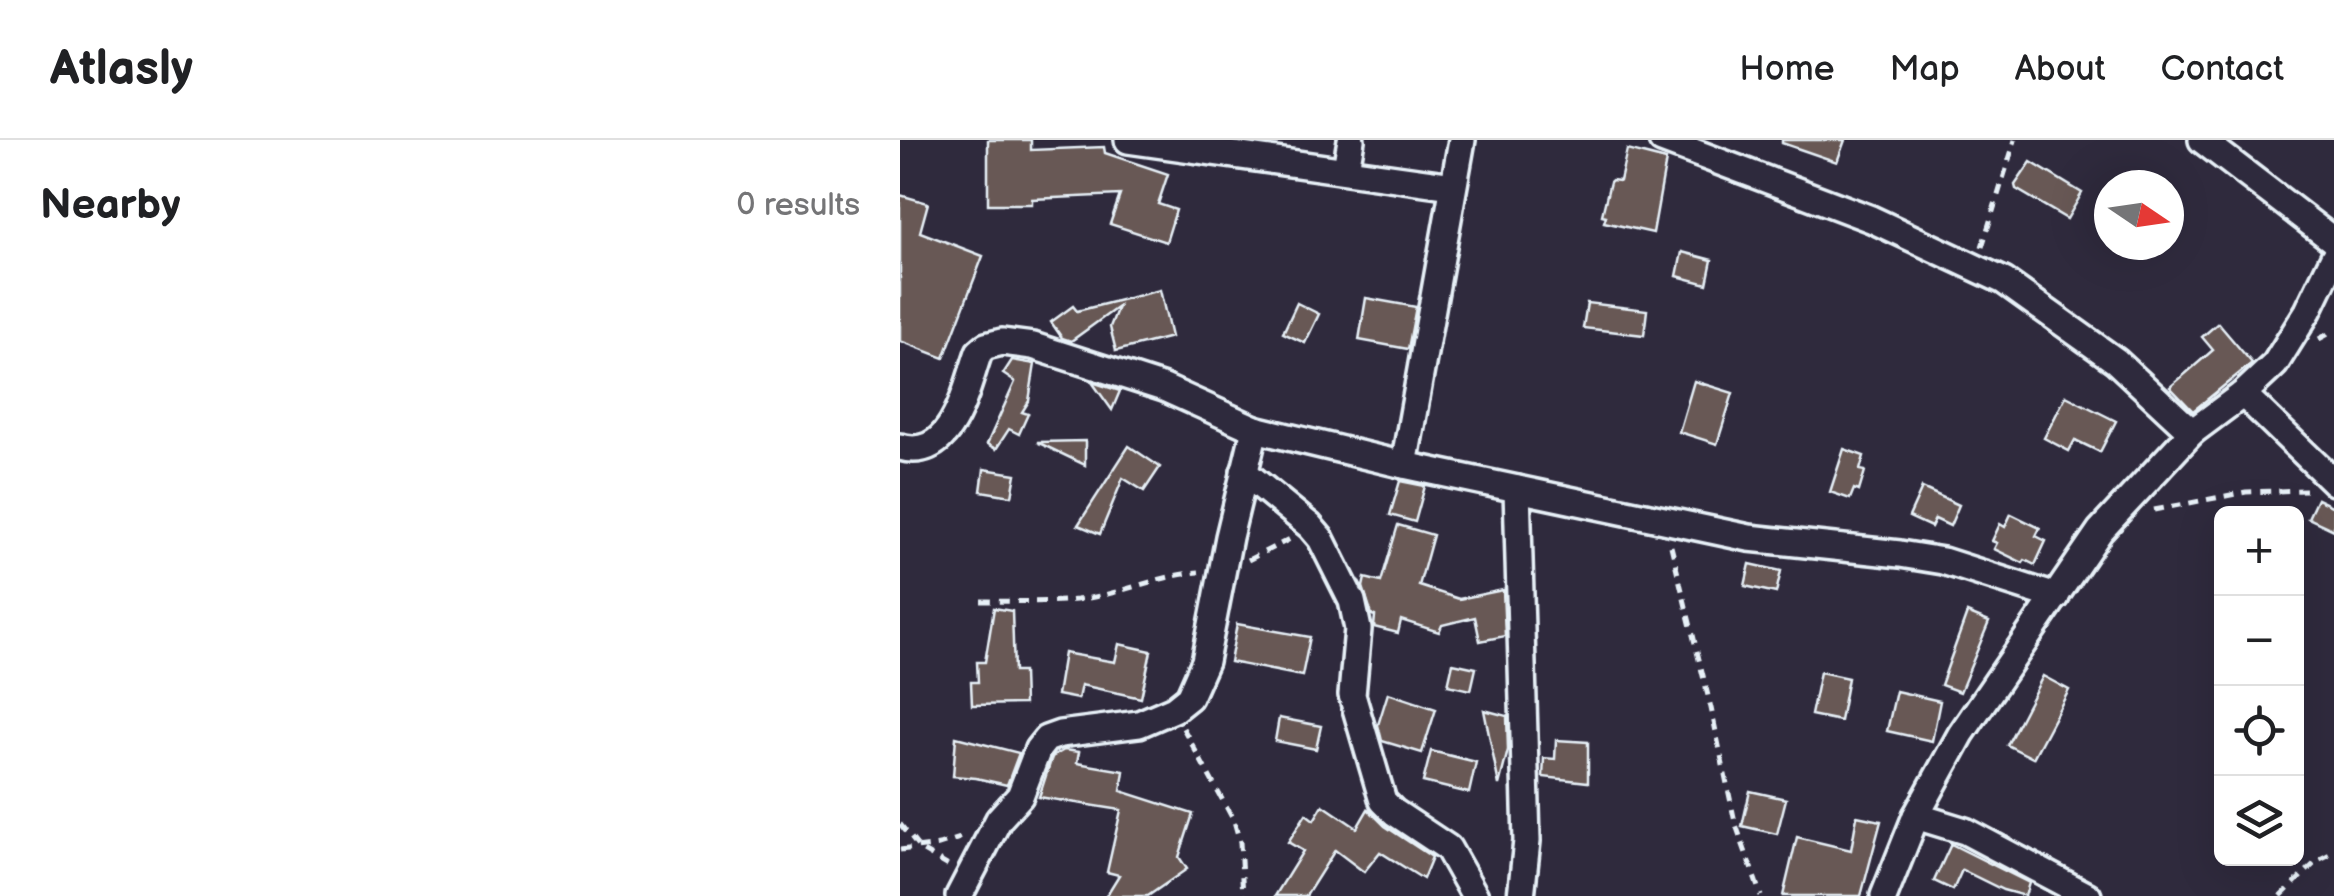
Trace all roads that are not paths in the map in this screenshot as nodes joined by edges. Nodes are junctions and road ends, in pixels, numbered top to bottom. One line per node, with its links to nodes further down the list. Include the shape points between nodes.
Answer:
1 (1128, 140): 6 (street)
2 (1351, 140): 6 (street)
3 (1462, 140): 7 (street)
4 (1662, 140): 12 (street, via 1871,218 2004,280 2116,362)
5 (2202, 140): 8 (street)
6 (1346, 169): 7 (street)
7 (1453, 186): 14 (street)
8 (2334, 241)
9 (2334, 257): 10 (street, via 2275,364)
10 (2242, 394): 12 (street); 16 (street)
11 (1256, 429): 13 (street, via 1164,388 1002,342 979,352 954,423 934,444); 14 (street); 15 (street)
12 (2192, 432): 18 (street, via 2100,531)
13 (900, 447)
14 (1404, 465): 17 (street)
15 (1244, 472): 20 (street, via 1205,661 1188,697 1139,724 1046,739 1020,796 999,819); 21 (street, via 1320,539 1357,616 1352,695 1384,801 1448,848)
16 (2325, 485)
17 (1517, 489): 18 (street, via 1748,538 1943,561); 22 (street, via 1528,841)
18 (2056, 597): 19 (street, via 1962,734)
19 (1916, 816): 23 (street); 24 (street, via 1965,831)
20 (963, 887)
21 (1475, 896)
22 (1521, 896)
23 (1884, 896)
24 (2088, 896)

